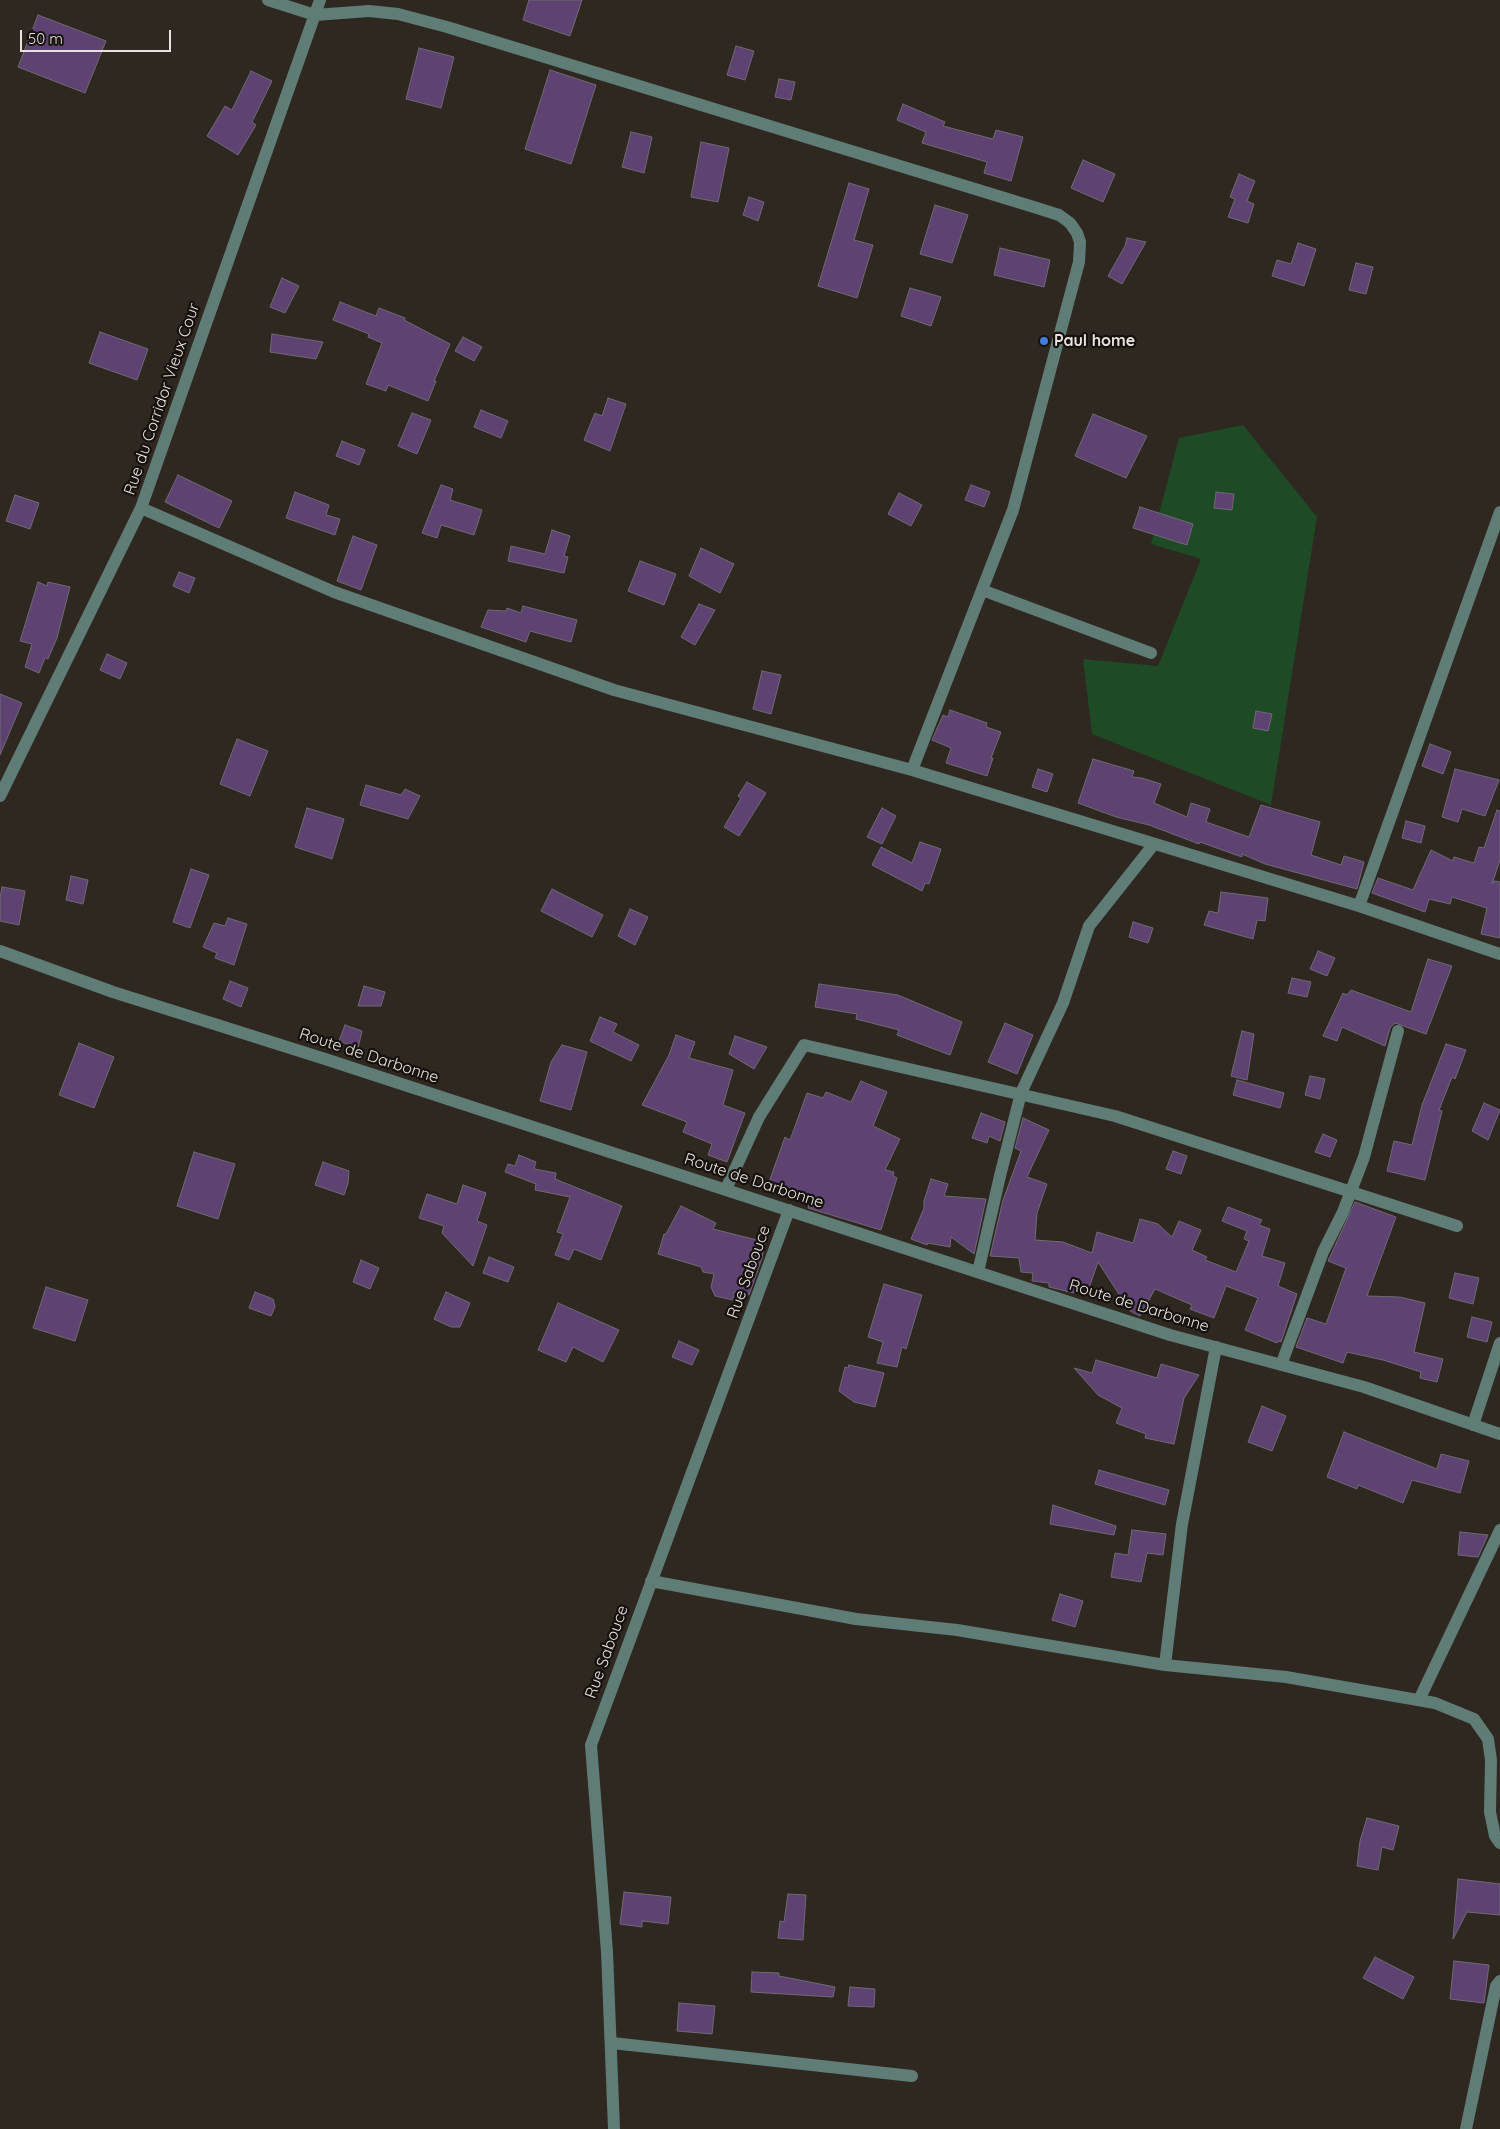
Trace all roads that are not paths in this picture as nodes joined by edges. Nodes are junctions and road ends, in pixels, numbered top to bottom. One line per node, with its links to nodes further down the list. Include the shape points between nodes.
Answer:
1 (268, 0): 3 (street)
2 (320, 0): 3 (street, Rue du Corridor Vieux Cour)
3 (315, 15): 4 (street, Rue du Corridor Vieux Cour); 6 (street, via 369,10 447,27 1037,208 1070,223 1080,242 1078,262 1013,510)
4 (141, 508): 8 (street, via 334,592 614,690); 9 (street, Rue du Corridor Vieux Cour)
5 (1500, 512): 11 (street)
6 (982, 590): 7 (street); 8 (street)
7 (1151, 654)
8 (912, 770): 10 (street)
9 (0, 796)
10 (1154, 844): 11 (street); 15 (street, via 1089,926 1063,1003)
11 (1359, 906): 13 (street)
12 (0, 951): 16 (street, Route de Darbonne, via 113,992)
13 (1500, 954)
14 (1398, 1031): 17 (street, via 1364,1157)
15 (1022, 1094): 16 (street, via 804,1045 759,1117); 17 (street, via 1115,1116); 20 (street)
16 (726, 1189): 18 (street, Route de Darbonne)
17 (1350, 1191): 19 (street); 23 (street)
18 (789, 1210): 20 (street, Route de Darbonne); 27 (street, Rue Sabouce)
19 (1458, 1226)
20 (978, 1272): 22 (street, Route de Darbonne)
21 (1500, 1343): 24 (street)
22 (1216, 1347): 23 (street, Route de Darbonne); 28 (street, via 1182,1524)
23 (1281, 1364): 24 (street, Route de Darbonne, via 1364,1387)
24 (1473, 1425): 25 (street, Route de Darbonne)
25 (1500, 1434)
26 (1500, 1530): 29 (street)
27 (651, 1581): 28 (street, via 856,1618 957,1630); 32 (street, Rue Sabouce, via 590,1745)
28 (1165, 1665): 29 (street, via 1286,1677)
29 (1418, 1700): 30 (street, via 1435,1703 1474,1719 1488,1739 1490,1812 1495,1836)
30 (1500, 1843)
31 (1500, 1981): 35 (street, via 1496,1986)
32 (612, 2043): 33 (street); 34 (street, Rue Sabouce)
33 (912, 2076)
34 (614, 2129)
35 (1466, 2129)

